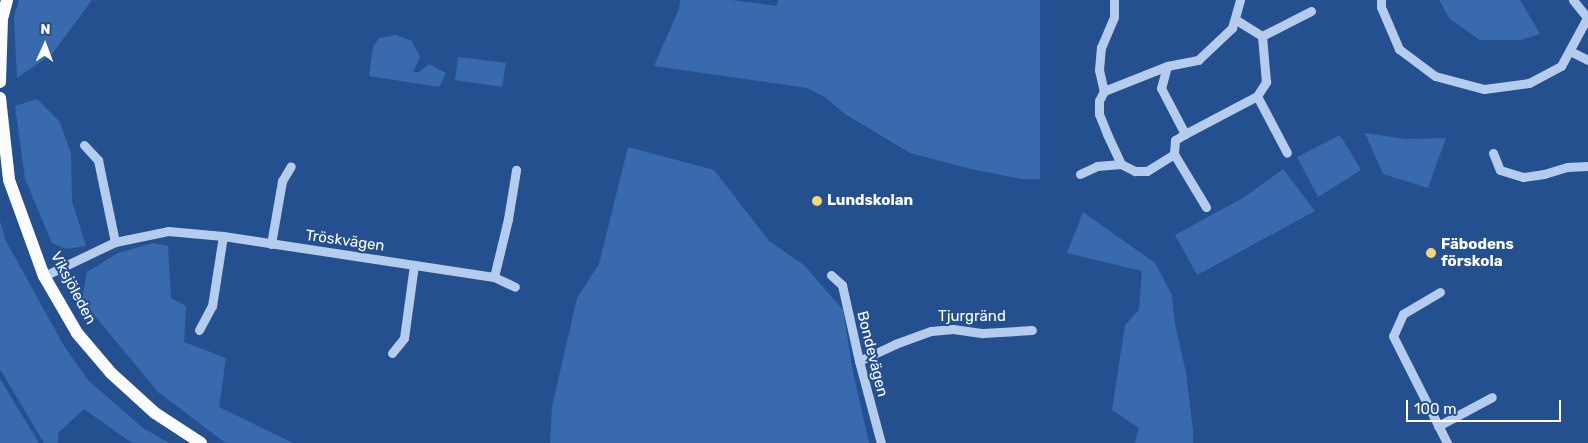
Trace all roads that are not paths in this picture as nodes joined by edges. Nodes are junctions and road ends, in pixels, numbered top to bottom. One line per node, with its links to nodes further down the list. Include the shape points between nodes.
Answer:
1 (6, 0): 13 (main road, via 2,19)
2 (1114, 0): 14 (street, via 1114,17 1100,47 1099,70)
3 (1240, 0): 8 (street)
4 (1381, 0): 10 (street, via 1398,49 1435,76 1484,90 1529,83 1561,66)
5 (1573, 0): 7 (street)
6 (1311, 11): 9 (street)
7 (1587, 17): 10 (street)
8 (1236, 20): 9 (street); 12 (street, via 1232,28 1198,60)
9 (1262, 36): 15 (street, via 1266,82)
10 (1570, 50): 11 (street)
11 (1588, 60)
12 (1167, 66): 14 (street); 17 (street, via 1161,88)
13 (0, 82)
14 (1104, 91): 22 (street, via 1099,101 1099,114)
15 (1257, 96): 17 (street); 19 (street)
16 (0, 98): 33 (main road, Viksjöleden, via 9,180)
17 (1184, 134): 21 (street, via 1175,140)
18 (84, 145): 29 (street, via 98,160)
19 (1286, 153)
20 (1493, 153): 24 (street, via 1500,170 1523,177 1567,167)
21 (1174, 154): 22 (street, via 1147,171 1135,171); 27 (street)
22 (1121, 164): 26 (street, via 1097,166)
23 (291, 166): 30 (street, via 282,181)
24 (1588, 166)
25 (516, 170): 34 (street)
26 (1080, 174)
27 (1206, 208)
28 (223, 236): 29 (street, Tröskvägen, via 168,231); 30 (street, Tröskvägen); 37 (street, via 212,306)
29 (115, 242): 33 (street, Tröskvägen)
30 (271, 244): 31 (street, Tröskvägen)
31 (414, 265): 34 (street, Tröskvägen); 39 (street, via 404,338)
32 (831, 275): 40 (street, Bondevägen, via 842,285)
33 (44, 276): 43 (main road, Viksjöleden, via 77,333 111,372 155,413)
34 (494, 277): 35 (street, Tröskvägen)
35 (515, 287)
36 (1440, 292): 42 (street, via 1403,314 1393,336)
37 (199, 330)
38 (1032, 330): 40 (street, Tjurgränd, via 983,333 953,329 930,332 894,344)
39 (392, 353)
40 (859, 361): 44 (street, Bondevägen)
41 (1492, 397): 42 (street)
42 (1438, 426): 45 (street)
43 (201, 443)
44 (881, 443)
45 (1447, 443)

